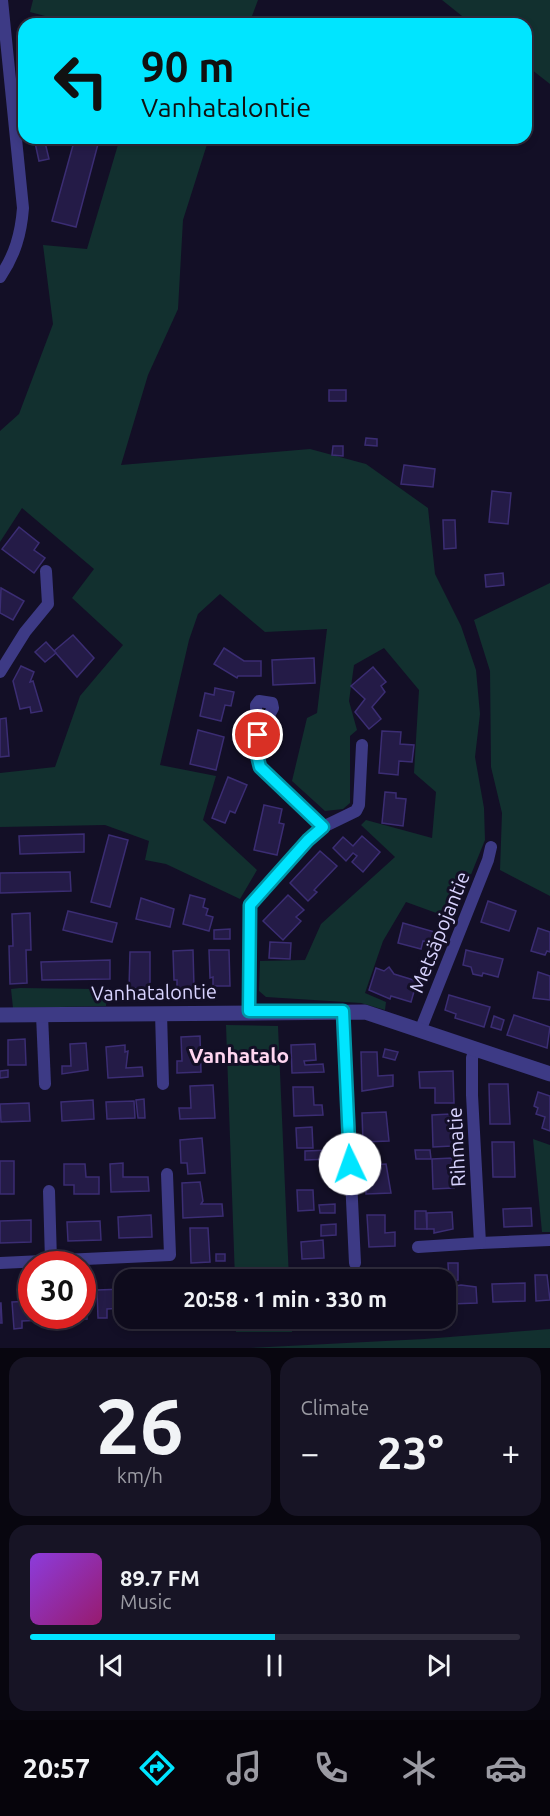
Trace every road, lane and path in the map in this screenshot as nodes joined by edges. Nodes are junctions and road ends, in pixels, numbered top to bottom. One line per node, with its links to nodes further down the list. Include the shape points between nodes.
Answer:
1 (2, 0): 2 (street, via 23,208 14,255)
2 (0, 277)
3 (46, 571): 4 (street, via 48,604)
4 (0, 672)
5 (258, 735): 7 (street, via 255,747 260,767)
6 (362, 745): 7 (street, via 359,805 356,811)
7 (323, 827): 9 (street, via 250,905)
8 (491, 847): 14 (street, Metsäpojantie)
9 (249, 1011): 10 (street, Vanhatalontie); 11 (street, Vanhatalontie)
10 (343, 1011): 14 (street, Vanhatalontie, via 365,1012); 28 (street)
11 (160, 1013): 13 (street, Vanhatalontie); 18 (street)
12 (0, 1015): 13 (street, Vanhatalontie)
13 (42, 1015): 17 (street)
14 (420, 1031): 15 (street, Vanhatalontie)
15 (475, 1049): 16 (street, Vanhatalontie); 22 (street, Rihmatie, via 472,1095)
16 (550, 1074)
17 (45, 1084)
18 (163, 1084)
19 (166, 1174): 25 (street, via 170,1255)
20 (49, 1191): 24 (street)
21 (550, 1240): 22 (street)
22 (480, 1243): 23 (street)
23 (418, 1247)
24 (51, 1251)
25 (96, 1259)
26 (18, 1262): 27 (street)
27 (0, 1263)
28 (355, 1263)

